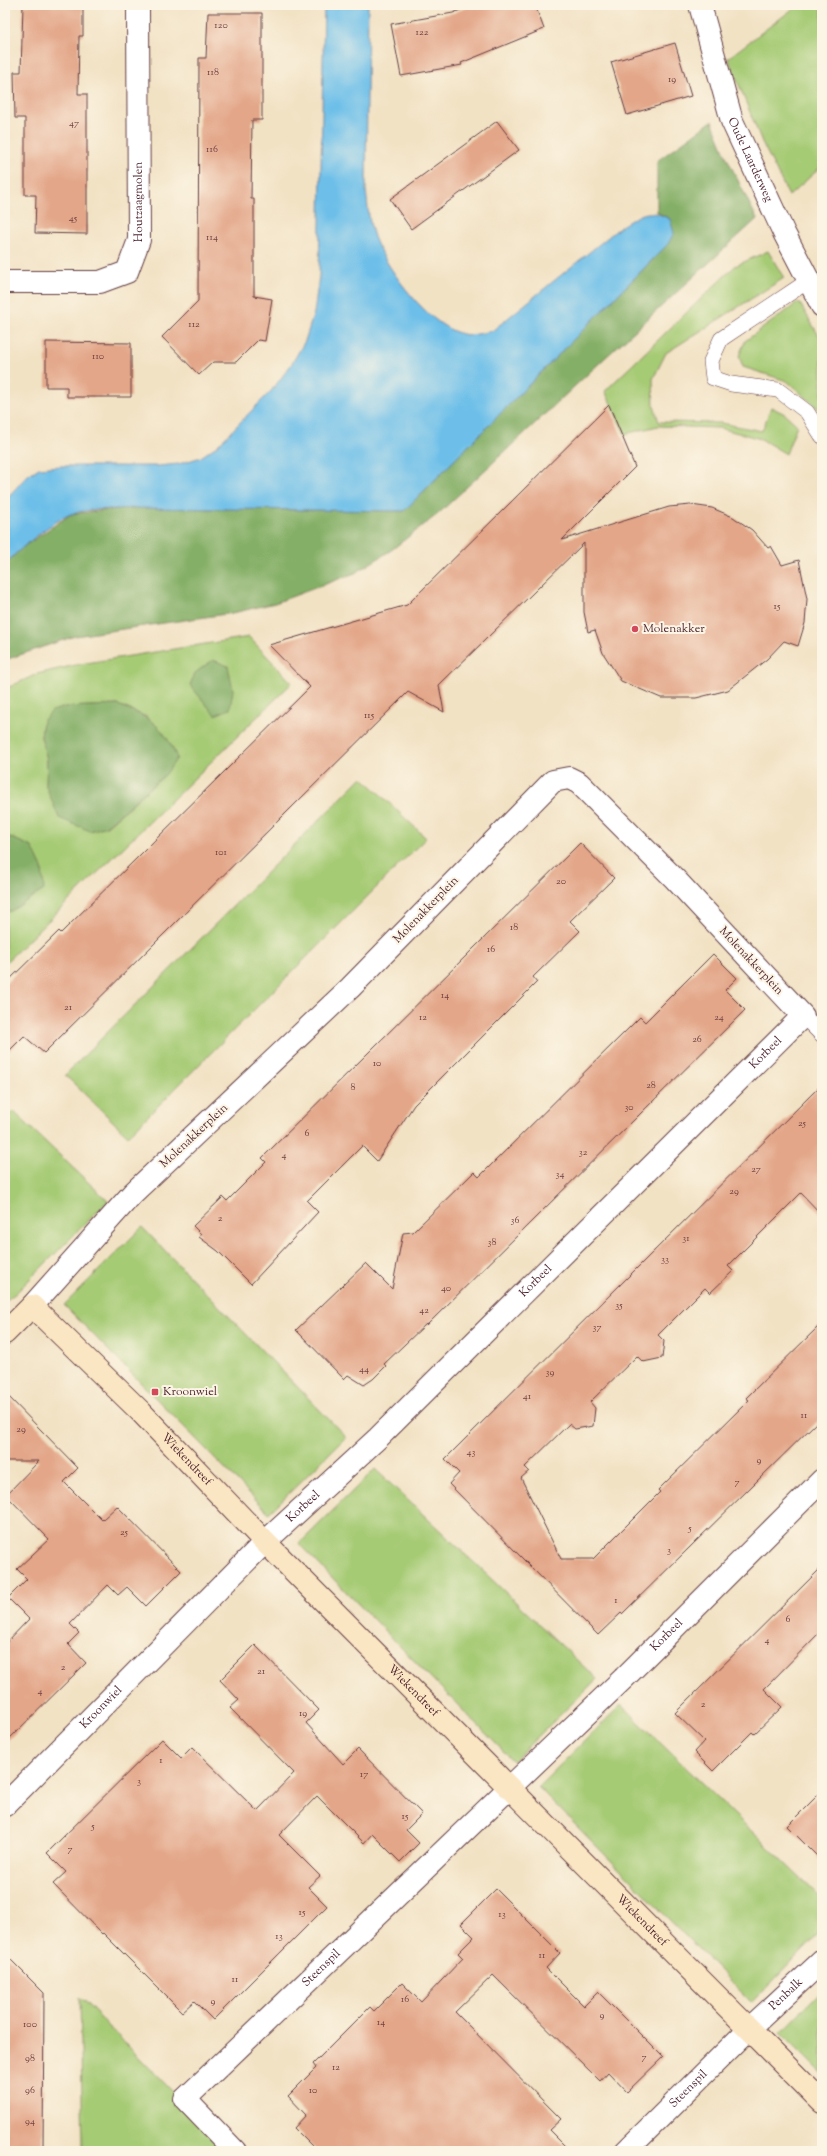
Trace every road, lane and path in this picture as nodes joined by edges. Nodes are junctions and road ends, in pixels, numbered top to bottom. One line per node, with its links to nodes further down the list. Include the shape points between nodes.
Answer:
1 (138, 5): 4 (street, Houtzaagmolen, via 139,240 127,272 100,282)
2 (700, 5): 3 (street, Oude Laarderweg, via 732,121)
3 (808, 281): 5 (street, Oude Laarderweg); 6 (lane, via 721,339 711,361 713,378 731,384 778,390 807,412)
4 (5, 282)
5 (822, 306)
6 (822, 436)
7 (803, 1016): 8 (lane, Molenakkerplein); 9 (street, Molenakkerplein, via 675,879 579,783 569,778 553,781 350,988 133,1194); 12 (street, Korbeel, via 378,1438)
8 (822, 1035)
9 (32, 1306): 10 (street); 12 (street, Wiekendreef, via 140,1411)
10 (5, 1332)
11 (822, 1480): 13 (street, Korbeel)
12 (265, 1542): 13 (street, Wiekendreef); 14 (street, Kroonwiel)
13 (510, 1788): 16 (street, Wiekendreef); 18 (street, Steenspil, via 185,2099)
14 (5, 1805)
15 (822, 1961): 16 (street, Penbalk)
16 (750, 2028): 17 (street, Wiekendreef); 19 (street, Steenspil)
17 (822, 2102)
18 (235, 2151)
19 (626, 2151)

